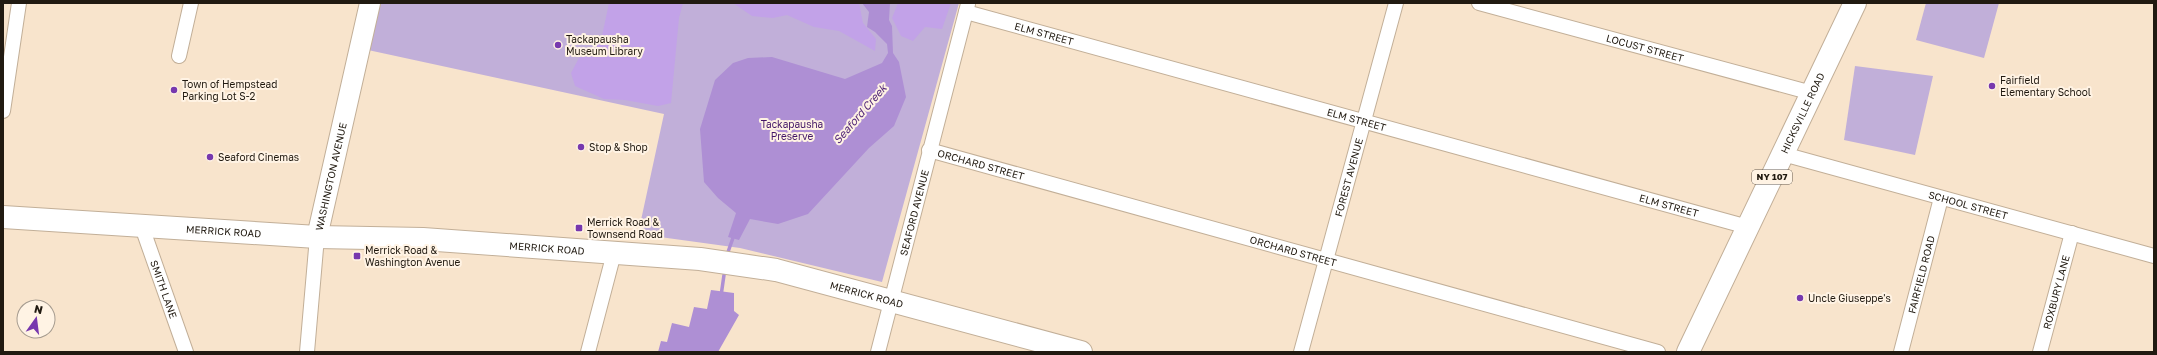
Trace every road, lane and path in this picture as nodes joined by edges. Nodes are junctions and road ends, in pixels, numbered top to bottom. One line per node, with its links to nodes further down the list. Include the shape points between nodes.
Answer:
1 (19, 3): 10 (street)
2 (190, 3): 8 (street)
3 (370, 3): 19 (street, WASHINGTON AVENUE)
4 (1396, 3): 11 (street, FOREST AVENUE)
5 (1479, 3): 9 (street, LOCUST STREET)
6 (1855, 3): 9 (main road, HICKSVILLE ROAD / NY 107)
7 (967, 7): 11 (street, ELM STREET); 12 (street, SEAFORD AVENUE)
8 (179, 56)
9 (1812, 93): 13 (main road, HICKSVILLE ROAD / NY 107)
10 (3, 111)
11 (1364, 121): 17 (street, ELM STREET); 22 (street, FOREST AVENUE)
12 (929, 150): 22 (street, ORCHARD STREET); 23 (street, SEAFORD AVENUE)
13 (1783, 154): 14 (street, SCHOOL STREET); 17 (main road, HICKSVILLE ROAD / NY 107)
14 (1941, 198): 18 (street, SCHOOL STREET); 32 (street, FAIRFIELD ROAD)
15 (3, 217): 16 (main road, MERRICK ROAD)
16 (142, 227): 19 (main road, MERRICK ROAD); 24 (street, SMITH LANE)
17 (1748, 227): 31 (main road, HICKSVILLE ROAD / NY 107)
18 (2072, 233): 21 (street, SCHOOL STREET); 33 (street, ROXBURY LANE)
19 (317, 237): 20 (main road, MERRICK ROAD, via 423,238); 25 (street, WASHINGTON AVENUE)
20 (614, 253): 23 (main road, MERRICK ROAD, via 700,259 776,270); 26 (street)
21 (2154, 256)
22 (1326, 260): 29 (street, FOREST AVENUE); 30 (street, ORCHARD STREET)
23 (890, 300): 27 (street, SEAFORD AVENUE); 28 (main road, MERRICK ROAD)
24 (186, 352)
25 (307, 352)
26 (588, 352)
27 (878, 352)
28 (1081, 352)
29 (1301, 352)
30 (1658, 352)
31 (1688, 352)
32 (1901, 352)
33 (2040, 352)

